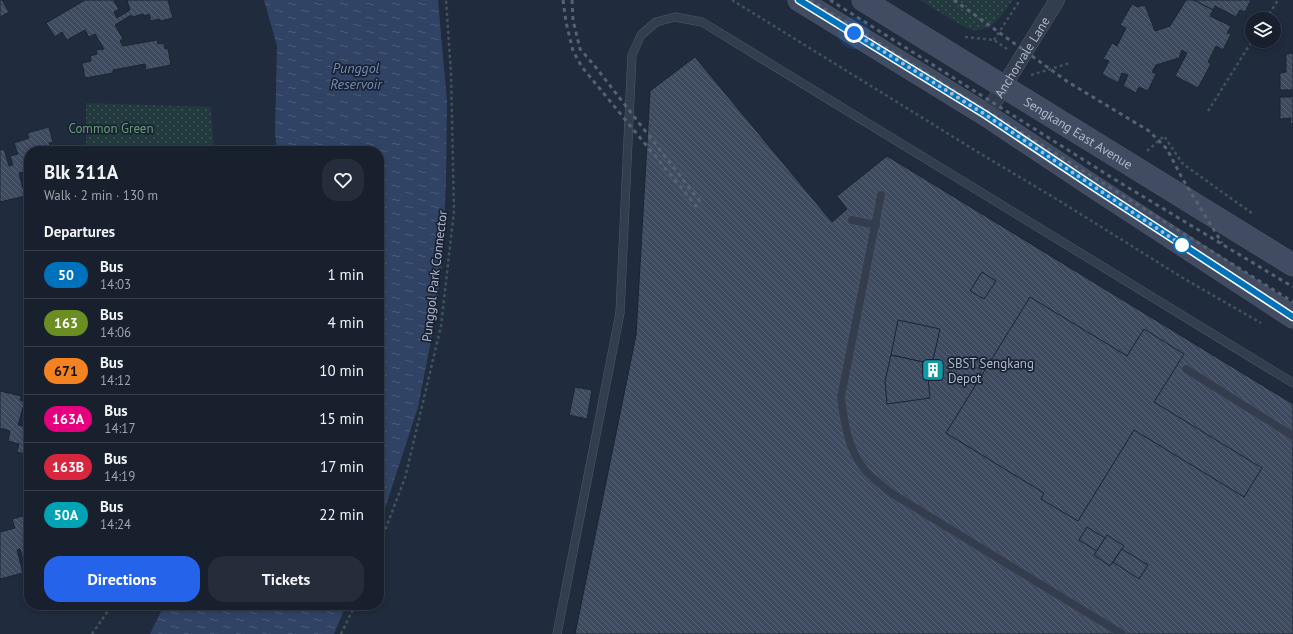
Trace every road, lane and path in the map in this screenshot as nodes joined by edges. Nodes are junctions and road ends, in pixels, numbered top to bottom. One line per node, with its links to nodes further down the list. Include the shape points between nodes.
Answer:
1 (446, 0): 27 (path, Punggol Park Connector, via 451,73 454,211 441,326 405,478)
2 (732, 0): 23 (path, via 1183,278)
3 (799, 0): 15 (main road)
4 (863, 0): 13 (main road, Sengkang East Avenue)
5 (1020, 0): 9 (path)
6 (1057, 0): 13 (street, Anchorvale Lane)
7 (1278, 0): 8 (path)
8 (1270, 12)
9 (994, 40)
10 (1248, 48): 14 (path)
11 (1070, 63): 12 (path, via 1031,75)
12 (1031, 71)
13 (1004, 86): 15 (street, Anchorvale Lane); 21 (main road, Sengkang East Avenue)
14 (1208, 111)
15 (986, 115): 22 (main road)
16 (1140, 148): 18 (path, via 1147,151 1164,136 1183,164)
17 (881, 195): 20 (lane)
18 (1259, 218)
19 (852, 220): 20 (lane)
20 (876, 225): 33 (lane, via 841,397 844,423 852,447 865,469 888,491)
21 (1293, 265)
22 (1293, 317)
23 (1265, 325)
24 (1186, 370): 26 (lane)
25 (1293, 382): 32 (lane, via 702,22 675,17 656,22 641,35 632,55 620,313)
26 (1293, 436)
27 (384, 533)
28 (109, 610): 30 (path)
29 (353, 610): 31 (path)
30 (92, 634)
31 (341, 634)
32 (557, 634)
33 (1122, 634)

